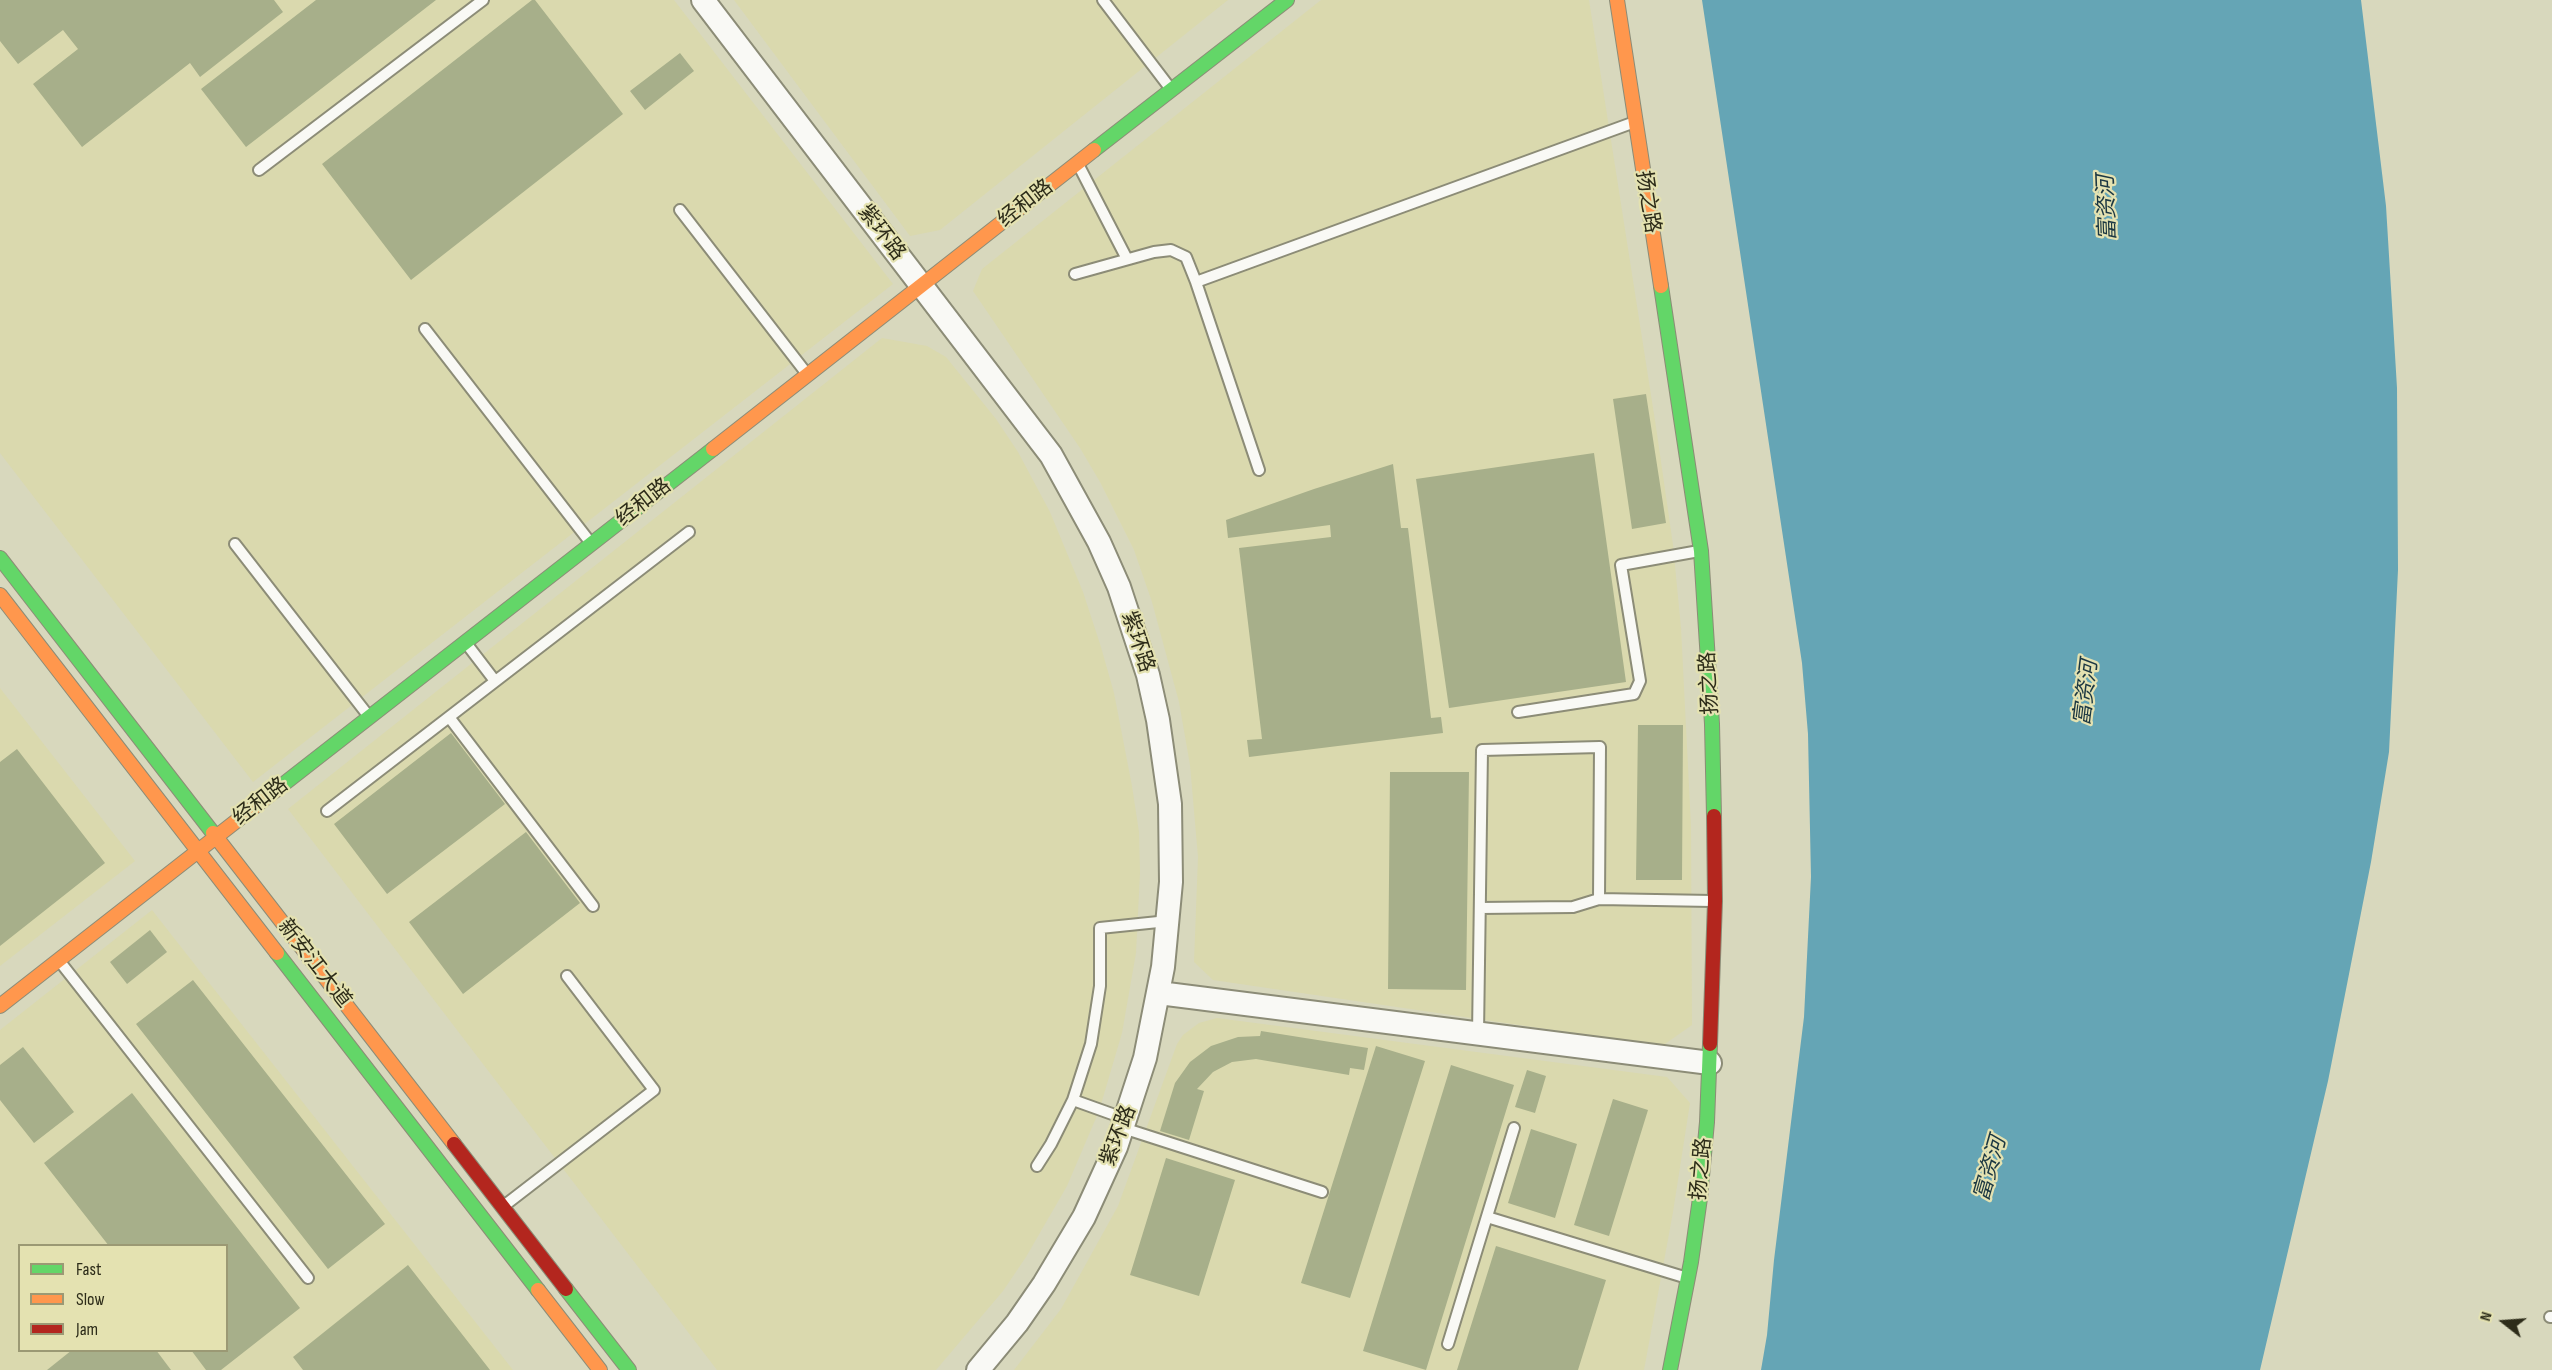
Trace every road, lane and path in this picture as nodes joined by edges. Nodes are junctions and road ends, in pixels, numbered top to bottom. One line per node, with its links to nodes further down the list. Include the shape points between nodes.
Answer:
1 (483, 0): 9 (lane)
2 (703, 0): 14 (street, 紫环路)
3 (1103, 0): 6 (lane)
4 (1287, 0): 6 (street, 经和路)
5 (1617, 0): 7 (street, 扬之路)
6 (1172, 90): 8 (street, 经和路)
7 (1635, 122): 13 (lane); 21 (street, 扬之路)
8 (1078, 164): 11 (lane); 14 (street, 经和路)
9 (259, 170)
10 (680, 210): 16 (lane)
11 (1127, 259): 12 (lane); 13 (lane, via 1162,250 1179,253 1186,257)
12 (1075, 274)
13 (1196, 282): 17 (lane)
14 (921, 286): 16 (street, 经和路); 36 (street, 紫环路, via 1051,455 1119,587 1148,675 1166,766 1171,843)
15 (424, 329): 20 (lane)
16 (807, 375): 20 (street, 经和路)
17 (1259, 471)
18 (689, 532): 25 (lane)
19 (235, 544): 27 (lane)
20 (591, 544): 24 (street, 经和路)
21 (1701, 551): 26 (lane, via 1622,564 1640,681 1634,694); 33 (street, 扬之路, via 1712,724)
22 (0, 558): 30 (street, 新安江大道)
23 (0, 595): 31 (street, 新安江大道)
24 (465, 642): 25 (lane); 27 (street, 经和路)
25 (495, 681): 28 (lane)
26 (1518, 712)
27 (369, 717): 30 (street, 经和路)
28 (449, 717): 29 (lane); 34 (lane)
29 (327, 811)
30 (216, 837): 31 (street, 经和路); 48 (street, 新安江大道)
31 (198, 851): 37 (street, 经和路); 53 (street, 新安江大道)
32 (1599, 899): 33 (lane); 35 (lane, via 1573,908); 35 (lane, via 1600,747 1482,750)
33 (1715, 901): 42 (street, 扬之路)
34 (593, 906)
35 (1480, 908): 41 (lane)
36 (1169, 921): 39 (street, 紫环路); 43 (lane, via 1100,928 1097,1015)
37 (58, 960): 40 (street, 经和路); 50 (lane)
38 (567, 976): 48 (lane, via 654,1090)
39 (1159, 993): 41 (street); 44 (street, 紫环路, via 1145,1059)
40 (0, 1006)
41 (1478, 1034): 42 (street)
42 (1710, 1063): 51 (street, 扬之路, via 1700,1198)
43 (1073, 1100): 44 (lane); 46 (lane)
44 (1124, 1124): 47 (lane); 55 (street, 紫环路, via 1101,1182 1065,1251 1017,1323)
45 (1514, 1128): 49 (lane)
46 (1037, 1166)
47 (1322, 1192)
48 (502, 1207): 54 (street, 新安江大道)
49 (1487, 1217): 51 (lane); 52 (lane)
50 (308, 1278)
51 (1688, 1278): 56 (street, 扬之路)
52 (1448, 1344)
53 (600, 1370)
54 (629, 1370)
55 (978, 1370)
56 (1670, 1370)

